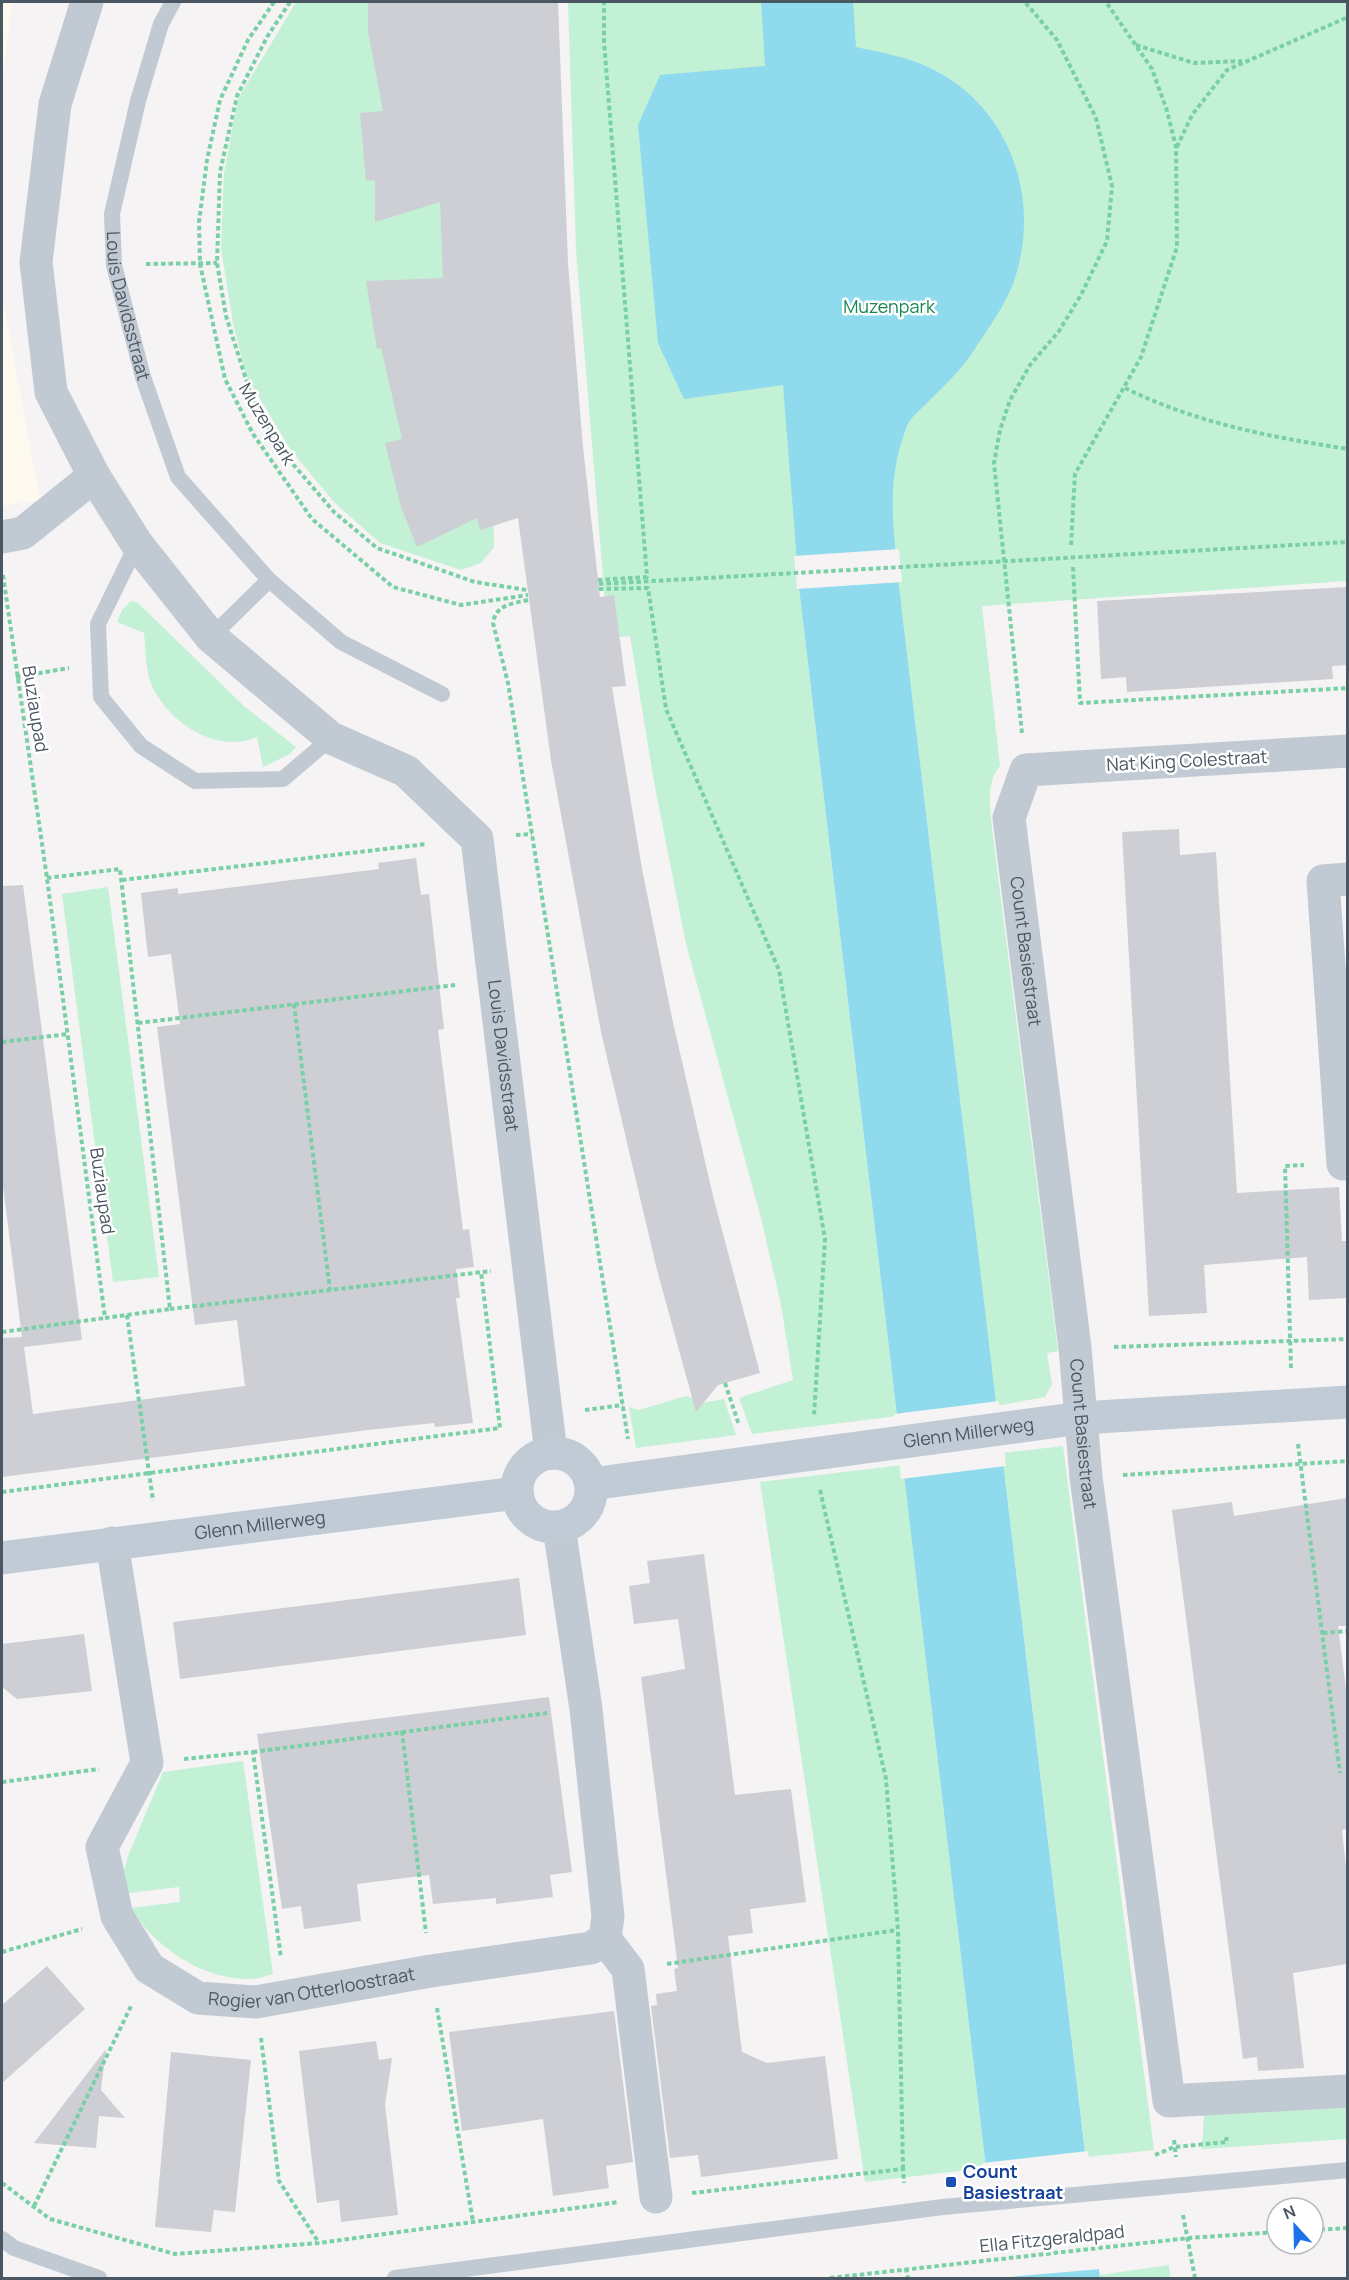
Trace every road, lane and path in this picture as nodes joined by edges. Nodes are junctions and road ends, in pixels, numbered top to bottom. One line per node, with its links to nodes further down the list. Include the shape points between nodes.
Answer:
1 (87, 2): 16 (street, Louis Davidsstraat, via 55,104 36,262 51,392)
2 (173, 2): 24 (lane, Louis Davidsstraat, via 161,24 138,101 112,214 114,265 142,377 178,477)
3 (274, 2): 13 (path, Muzenpark, via 248,40 220,100 199,222)
4 (290, 2): 12 (path, via 237,96 220,172)
5 (604, 2): 25 (path, via 646,578)
6 (1025, 2): 21 (path, via 1057,40 1096,118 1112,186 1107,241 1065,322 1030,364 1000,430 994,463)
7 (1106, 2): 9 (path)
8 (1347, 17): 10 (path)
9 (1136, 45): 10 (path, via 1194,63); 11 (path, via 1152,69)
10 (1246, 60): 11 (path, via 1227,70 1192,115)
11 (1176, 147): 14 (path, via 1177,247 1140,357)
12 (217, 263): 13 (path); 26 (path, via 226,316 251,394 280,449 334,512 377,548 476,582)
13 (200, 264): 26 (path, Muzenpark, via 225,379 253,434 312,519 393,587 461,605)
14 (1125, 388): 15 (path, via 1163,407 1260,435); 20 (path, via 1075,474)
15 (1347, 448)
16 (94, 476): 17 (street, via 23,533); 19 (street, Louis Davidsstraat)
17 (2, 537)
18 (1347, 542): 21 (path)
19 (137, 544): 28 (street, Louis Davidsstraat); 29 (lane, via 98,624)
20 (1071, 545)
21 (1004, 560): 25 (path); 35 (path)
22 (2, 565): 27 (path, Buziaupad)
23 (1072, 567): 31 (path, via 1080,703)
24 (269, 580): 28 (lane); 32 (lane, Louis Davidsstraat, via 341,642)
25 (599, 584): 65 (path, via 648,588 666,708 779,970 825,1239)
26 (528, 595): 59 (path, via 499,607 493,623 508,683)
27 (4, 612): 30 (path, Buziaupad)
28 (211, 637): 33 (street, Louis Davidsstraat)
29 (100, 662): 30 (path); 33 (lane, via 101,697 141,747 195,781 283,779)
30 (16, 677): 37 (path, Buziaupad)
31 (1347, 688)
32 (442, 694)
33 (331, 738): 64 (street, Louis Davidsstraat, via 406,771 477,839)
34 (1347, 751): 35 (street, Nat King Colestraat)
35 (1026, 770): 56 (street, Count Basiestraat, via 1009,818)
36 (437, 843): 39 (path)
37 (47, 878): 39 (path, via 120,869); 45 (path, Buziaupad)
38 (1347, 879): 47 (street, via 1323,881 1343,1164)
39 (122, 880): 44 (path)
40 (453, 973): 41 (path)
41 (455, 985): 42 (path); 43 (path)
42 (456, 996)
43 (294, 1004): 44 (path); 50 (path)
44 (138, 1023): 51 (path)
45 (68, 1034): 46 (path); 53 (path, Buziaupad)
46 (2, 1042)
47 (1347, 1164)
48 (490, 1260): 49 (path, via 492,1271)
49 (481, 1272): 50 (path); 67 (path, via 500,1428)
50 (330, 1290): 51 (path)
51 (170, 1309): 52 (path)
52 (127, 1315): 53 (path); 67 (path)
53 (105, 1318): 54 (path)
54 (2, 1332)
55 (1347, 1339): 56 (path)
56 (1074, 1348): 61 (street, Count Basiestraat)
57 (725, 1383): 62 (path)
58 (1347, 1402): 61 (street, Glenn Millerweg)
59 (623, 1405): 60 (path); 63 (path)
60 (581, 1411)
61 (1081, 1418): 65 (street, Glenn Millerweg); 68 (street, Count Basiestraat)
62 (741, 1430)
63 (629, 1444)
64 (551, 1453): 69 (street, via 576,1460); 71 (street, via 526,1466)
65 (812, 1454): 69 (street, Glenn Millerweg); 83 (path, via 886,1779)
66 (1347, 1461): 68 (path)
67 (149, 1473): 70 (path); 73 (path)
68 (1086, 1477): 89 (street, Count Basiestraat, via 1169,2101)
69 (591, 1484): 72 (street, via 591,1499 584,1512)
70 (2, 1492)
71 (517, 1493): 72 (street, via 521,1507 531,1519 544,1526); 73 (street, Glenn Millerweg)
72 (558, 1527): 78 (street)
73 (158, 1538): 74 (street, Glenn Millerweg)
74 (112, 1543): 75 (street, Glenn Millerweg); 80 (street)
75 (2, 1558)
76 (1347, 1631): 77 (path)
77 (1323, 1633)
78 (586, 1708): 79 (path); 84 (street, via 608,1916)
79 (253, 1752): 80 (path); 88 (path)
80 (147, 1763): 81 (path); 82 (street, Rogier van Otterloostraat, via 102,1846)
81 (2, 1782)
82 (117, 1916): 85 (path); 86 (street, Rogier van Otterloostraat)
83 (898, 1930): 87 (path); 90 (path)
84 (605, 1939): 87 (street); 88 (street, Rogier van Otterloostraat, via 591,1948 430,1971)
85 (2, 1952)
86 (149, 1968): 88 (street, Rogier van Otterloostraat, via 198,1998); 95 (path)
87 (628, 1969): 94 (street)
88 (271, 2000): 101 (path, via 279,2181)
89 (1347, 2091)
90 (903, 2169): 93 (path); 94 (path)
91 (1347, 2170): 104 (lane, via 944,2207)
92 (2, 2183): 95 (path)
93 (904, 2187)
94 (656, 2197): 101 (path)
95 (34, 2206): 101 (path, via 50,2218 175,2254)
96 (1347, 2228): 97 (path)
97 (1325, 2229)
98 (1265, 2233): 99 (path, Ella Fitzgeraldpad)
99 (1188, 2238): 102 (path, Ella Fitzgeraldpad); 107 (path)
100 (2, 2239): 103 (lane, via 14,2248)
101 (318, 2243)
102 (906, 2268): 105 (path, Ella Fitzgeraldpad); 106 (path)
103 (99, 2278)
104 (395, 2278)
105 (830, 2278)
106 (908, 2278)
107 (1195, 2278)

